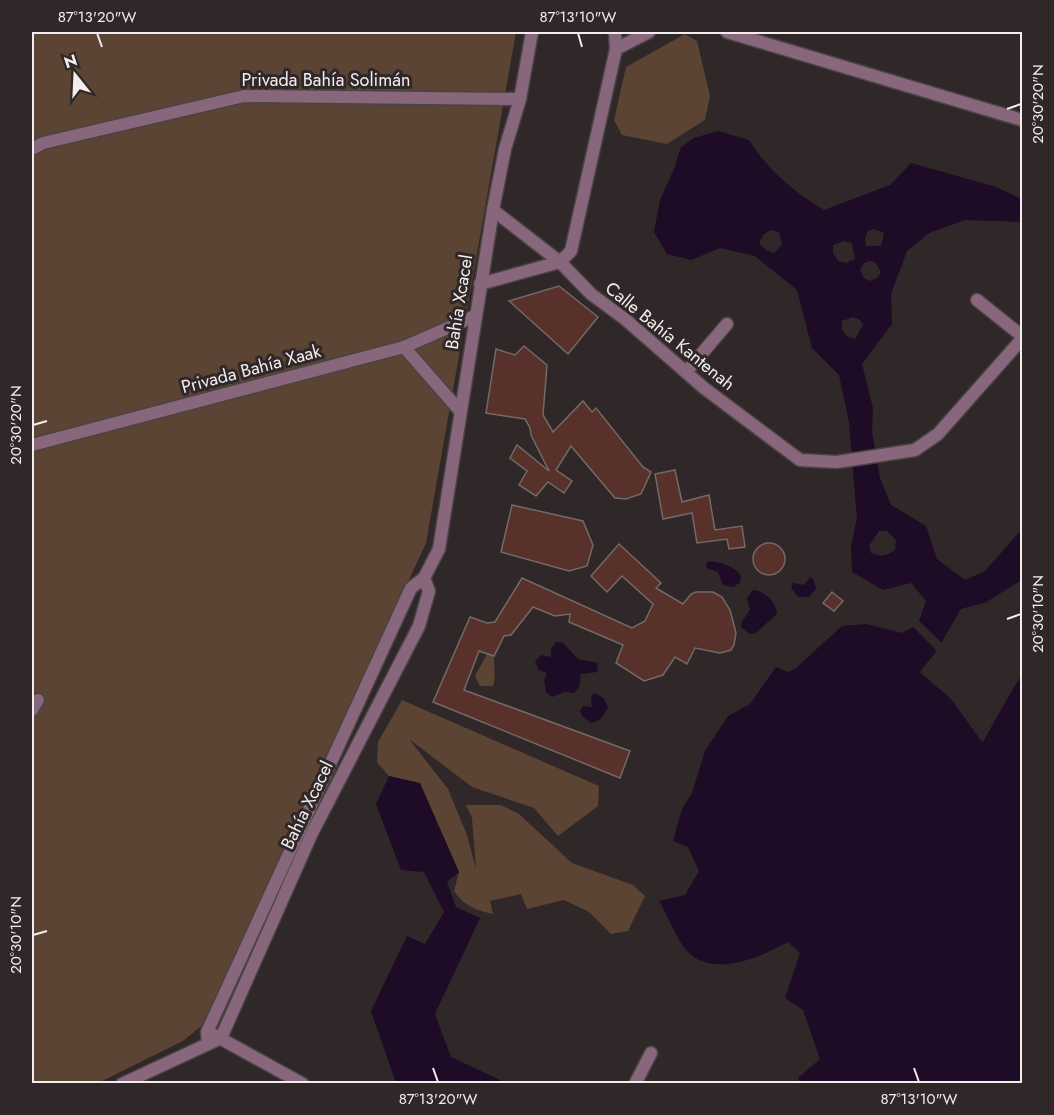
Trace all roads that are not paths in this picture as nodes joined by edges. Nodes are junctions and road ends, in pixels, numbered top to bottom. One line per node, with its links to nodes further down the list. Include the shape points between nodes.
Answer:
1 (532, 32): 6 (street, Bahía Xcacel)
2 (615, 32): 5 (street)
3 (649, 32): 5 (street)
4 (727, 32): 7 (street)
5 (616, 49): 10 (street, via 571,251)
6 (520, 99): 8 (street, Privada Bahía Solimán, via 244,96 43,143); 9 (street, Bahía Xcacel)
7 (1023, 120)
8 (32, 149)
9 (493, 210): 10 (street, Calle Bahía Kantenah); 11 (street, Bahía Xcacel)
10 (560, 262): 11 (street); 17 (street, Calle Bahía Kantenah, via 591,294)
11 (480, 284): 13 (street, Bahía Xcacel)
12 (977, 300): 15 (street)
13 (475, 316): 16 (street, Privada Bahía Xaak); 18 (street, Bahía Xcacel)
14 (727, 324): 17 (street)
15 (1023, 338): 17 (street, Calle Bahía Kantenah, via 938,434 915,450 837,462 800,460)
16 (404, 347): 18 (street); 19 (street, Privada Bahía Xaak)
17 (686, 372)
18 (460, 411): 20 (street, Bahía Xcacel, via 438,549)
19 (32, 445)
20 (424, 578): 21 (street, Bahía Xcacel, via 411,588); 22 (street, Bahía Xcacel, via 429,591 419,626 311,835)
21 (208, 1038): 22 (street); 25 (street)
22 (221, 1038): 24 (street)
23 (651, 1053): 27 (street)
24 (282, 1079): 26 (street)
25 (122, 1083)
26 (303, 1083)
27 (635, 1083)

